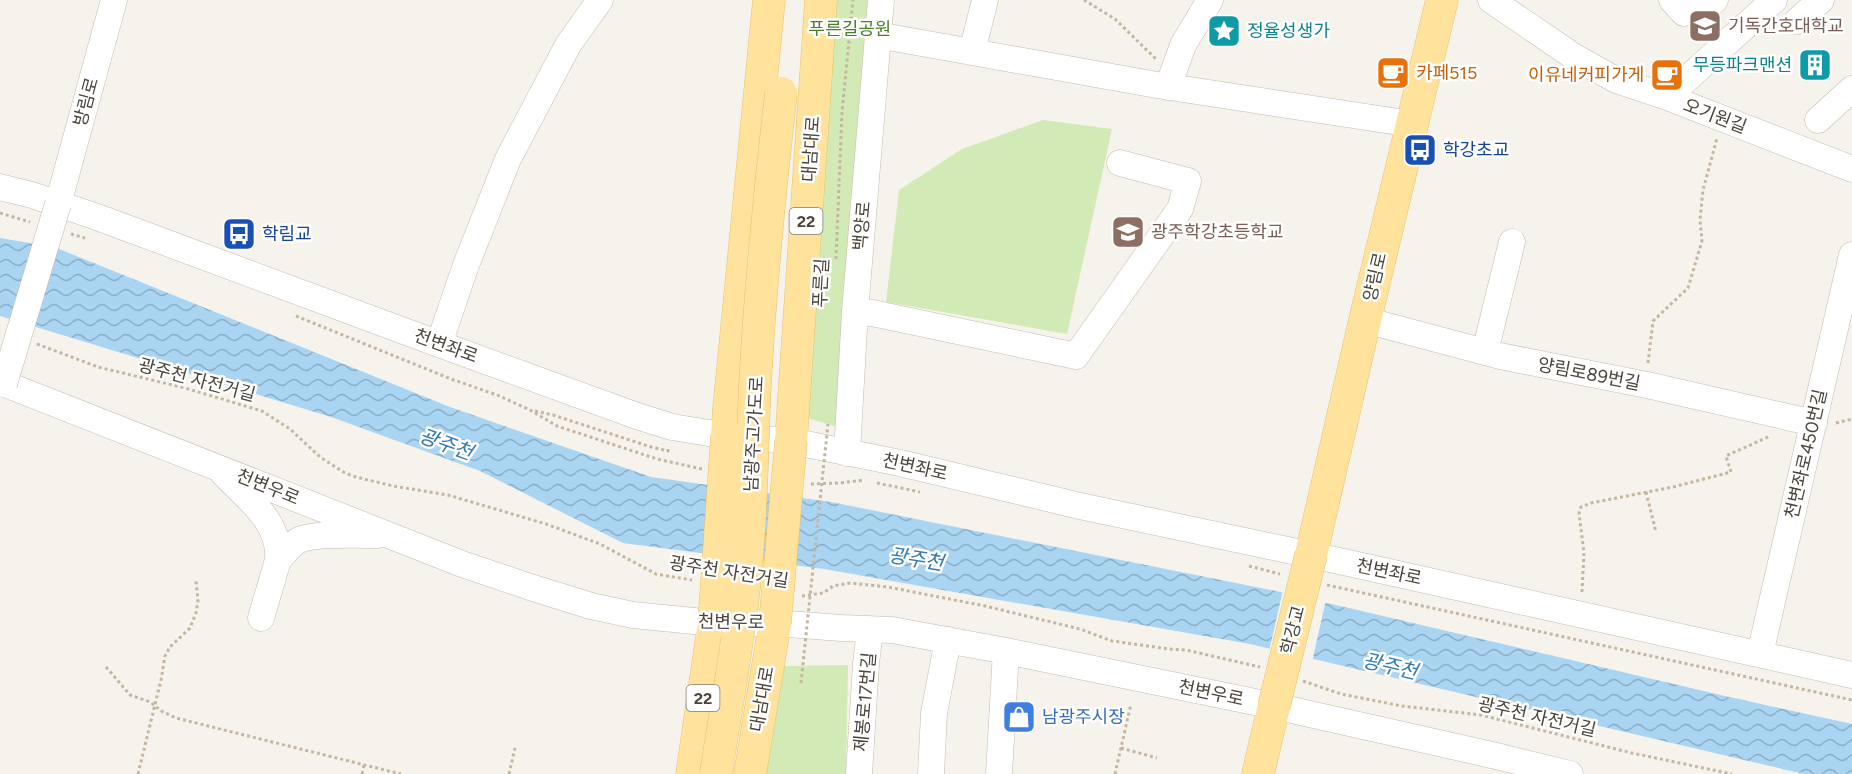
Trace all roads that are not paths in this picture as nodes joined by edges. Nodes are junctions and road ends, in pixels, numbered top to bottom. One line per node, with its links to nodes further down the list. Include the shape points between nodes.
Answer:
1 (114, 0): 30 (street, 방림로)
2 (600, 0): 35 (street, via 567,45 508,159)
3 (769, 0): 39 (main road, 22)
4 (788, 0): 23 (main road)
5 (803, 0): 23 (main road, 대남대로)
6 (821, 0): 40 (main road, 대남대로 / 22)
7 (881, 0): 19 (street, 백양로)
8 (984, 0): 20 (street)
9 (1210, 0): 21 (street, via 1184,45)
10 (1442, 0): 26 (main road, 양림로)
11 (1491, 0): 24 (street, 오기원길, via 1598,71)
12 (1672, 0): 13 (street, via 1684,13 1690,7 1698,15)
13 (1715, 0)
14 (1725, 0): 18 (street)
15 (1774, 0): 18 (street)
16 (1821, 0): 17 (street)
17 (1797, 21)
18 (1748, 24): 24 (street)
19 (877, 35): 20 (street); 33 (street, 백양로)
20 (972, 52): 21 (street)
21 (1171, 79): 26 (street)
22 (1852, 89): 25 (street)
23 (788, 95): 57 (main road, 남광주고가도로, bridge, via 770,199 746,566 736,660); 58 (main road, 남광주고가도로, via 766,574)
24 (1667, 97): 28 (street, 오기원길)
25 (1818, 120)
26 (1412, 124): 34 (main road, 양림로)
27 (1120, 163): 33 (street, via 1188,181 1180,209 1076,356)
28 (1852, 169)
29 (0, 187): 30 (street, 천변좌로)
30 (58, 204): 35 (street, 천변좌로); 37 (street, 방림로, bridge)
31 (1512, 242): 36 (street)
32 (1852, 255): 38 (street, 천변좌로450번길)
33 (855, 311): 41 (street, 백양로)
34 (1365, 320): 36 (street, 양림로89번길); 44 (main road, 양림로)
35 (439, 344): 39 (street, 천변좌로, via 672,427)
36 (1485, 352): 38 (street, 양림로89번길)
37 (1, 389): 42 (street, 천변우로)
38 (1809, 422): 52 (street, 천변좌로450번길)
39 (727, 436): 40 (street, 천변좌로); 47 (main road, 22, bridge)
40 (791, 441): 41 (street, 천변좌로); 48 (main road, 22, bridge)
41 (847, 453): 44 (street, 천변좌로)
42 (216, 466): 43 (street, 천변우로); 45 (street, via 270,522 278,542)
43 (388, 534): 45 (street, via 304,538); 47 (street, 천변우로, via 471,567 591,606 633,615)
44 (1311, 555): 52 (street, 천변좌로); 54 (main road, 학강교, bridge)
45 (278, 560): 46 (street)
46 (261, 618)
47 (714, 623): 48 (street, 천변우로); 56 (main road, 22)
48 (775, 623): 49 (street, 천변우로); 59 (main road, 대남대로 / 22)
49 (870, 630): 50 (street, 천변우로); 60 (street, 제봉로17번길)
50 (948, 640): 51 (street, 천변우로); 61 (street, via 934,713)
51 (1006, 651): 54 (street, 천변우로); 62 (street)
52 (1760, 654): 53 (street, 천변좌로)
53 (1852, 675)
54 (1274, 706): 55 (street, 천변우로); 63 (main road)
55 (1489, 764): 64 (street, 천변우로)
56 (692, 774)
57 (716, 774)
58 (736, 774)
59 (750, 774)
60 (859, 774)
61 (931, 774)
62 (999, 774)
63 (1258, 774)
64 (1570, 774)

